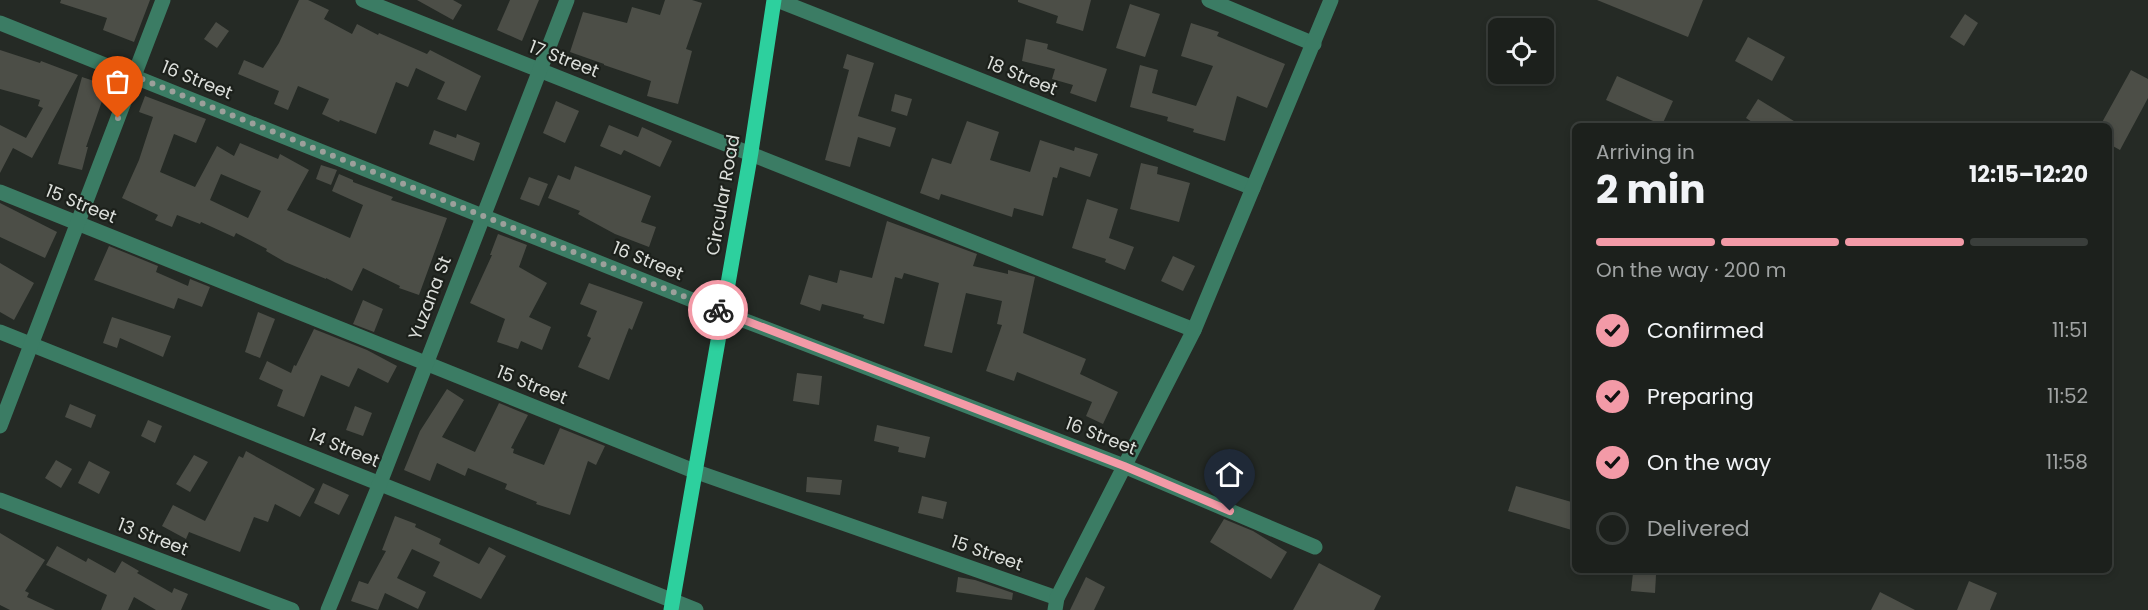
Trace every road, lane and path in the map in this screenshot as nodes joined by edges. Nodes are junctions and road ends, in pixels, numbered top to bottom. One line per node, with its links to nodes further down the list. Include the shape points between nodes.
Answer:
1 (163, 0): 10 (street)
2 (363, 0): 9 (street, 17 Street)
3 (567, 0): 9 (street, Yuzana St)
4 (776, 0): 11 (main road, Circular Road); 12 (street, 18 Street)
5 (1209, 0): 8 (street)
6 (1331, 0): 8 (street)
7 (0, 23): 10 (street, 16 Street)
8 (1314, 44): 12 (street)
9 (540, 70): 11 (street, 17 Street); 14 (street, Yuzana St)
10 (134, 76): 14 (street, 16 Street); 15 (street)
11 (750, 152): 16 (main road, Circular Road); 17 (street, 17 Street)
12 (1253, 188): 17 (street)
13 (0, 192): 15 (street, 15 Street)
14 (483, 216): 16 (street, 16 Street); 20 (street, Yuzana St)
15 (78, 224): 19 (street); 20 (street, 15 Street)
16 (722, 312): 22 (street, 16 Street); 23 (main road, Circular Road)
17 (1194, 330): 22 (street)
18 (0, 332): 19 (street, 14 Street)
19 (31, 344): 21 (street); 24 (street, 14 Street)
20 (426, 363): 23 (street, 15 Street); 24 (street, Yuzana St)
21 (0, 426)
22 (1124, 466): 26 (street, 16 Street); 27 (street)
23 (694, 471): 27 (street, 15 Street); 28 (main road, Circular Road)
24 (380, 483): 28 (street, 14 Street); 30 (street, Yuzana St)
25 (0, 500): 29 (street, 13 Street)
26 (1315, 547)
27 (1056, 604)
28 (672, 606): 31 (street, 14 Street)
29 (292, 610)
30 (328, 610)
31 (696, 610)

